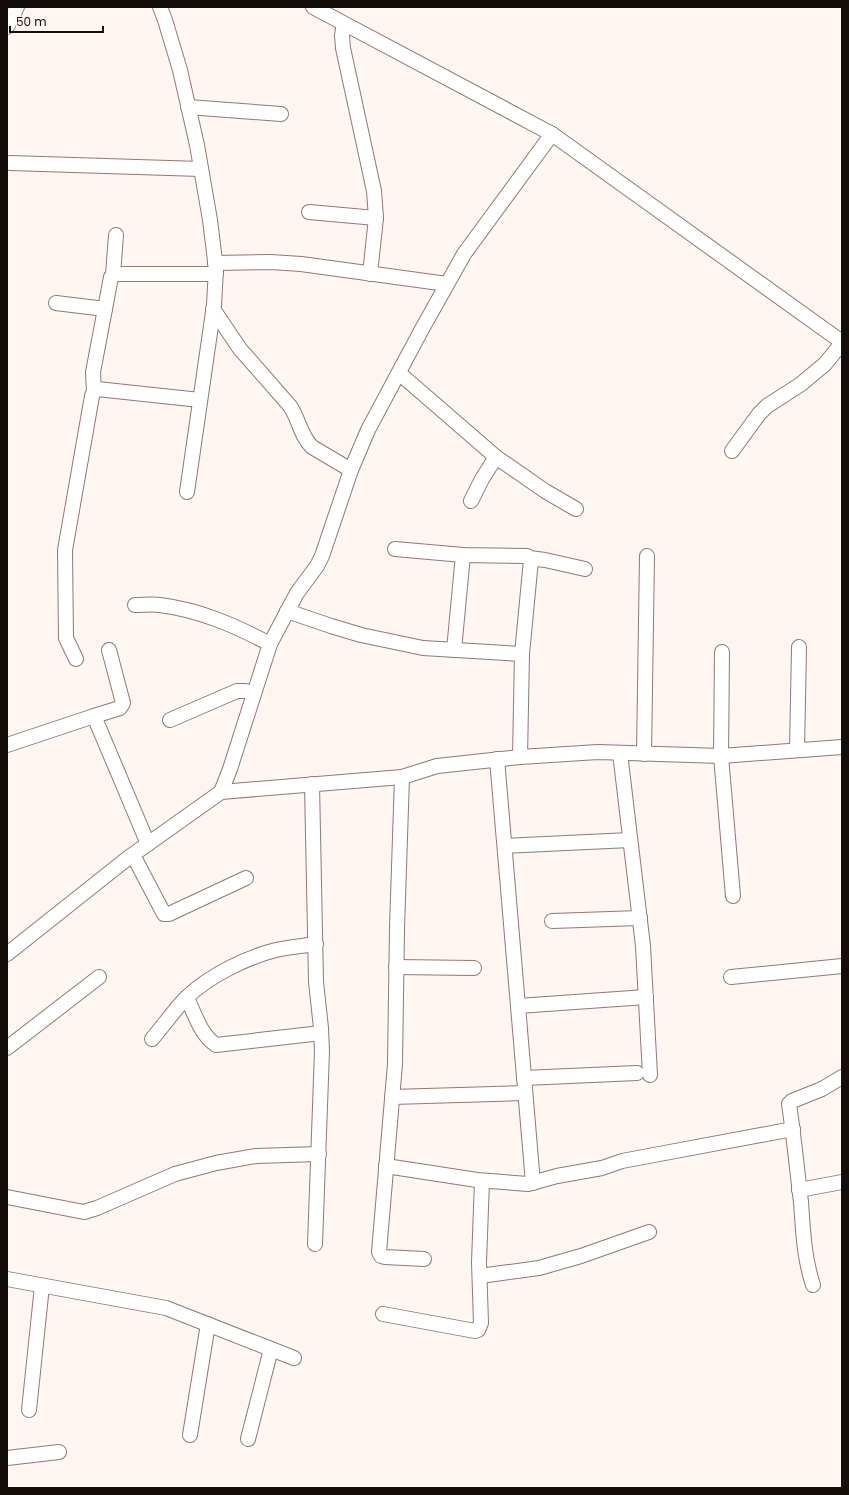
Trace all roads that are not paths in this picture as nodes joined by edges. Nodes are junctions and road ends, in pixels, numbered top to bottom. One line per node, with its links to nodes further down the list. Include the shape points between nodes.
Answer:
1 (18, 7): 5 (street)
2 (160, 7): 6 (street, via 166,20)
3 (313, 7): 4 (street)
4 (344, 24): 8 (street); 12 (street, via 343,48 370,168)
5 (7, 27)
6 (188, 107): 7 (street); 10 (street)
7 (281, 114)
8 (552, 134): 17 (street, via 464,254); 21 (street)
9 (10, 163): 10 (street)
10 (201, 169): 14 (street)
11 (309, 212): 12 (street)
12 (376, 218): 15 (street)
13 (116, 235): 16 (street)
14 (216, 269): 15 (street, via 271,262 338,268); 16 (street); 20 (street)
15 (370, 274): 17 (street)
16 (113, 275): 19 (street)
17 (447, 284): 22 (street)
18 (56, 303): 19 (street)
19 (105, 309): 23 (street, via 93,372)
20 (213, 309): 24 (street); 27 (street, via 240,349 290,406 307,442)
21 (842, 343): 25 (street, via 825,364 802,384 767,406)
22 (399, 373): 26 (street); 27 (street, via 368,430)
23 (94, 391): 24 (street, via 97,389); 44 (street, via 65,550 66,638)
24 (200, 400): 28 (street)
25 (732, 452)
26 (496, 457): 29 (street); 30 (street)
27 (351, 470): 37 (street, via 322,556)
28 (187, 492)
29 (470, 500)
30 (576, 509)
31 (395, 549): 32 (street)
32 (463, 555): 34 (street); 41 (street)
33 (647, 556): 52 (street)
34 (529, 558): 35 (street); 43 (street, via 531,560)
35 (585, 569)
36 (136, 605): 38 (street, via 160,605 197,613 233,625)
37 (287, 611): 38 (street); 41 (street, via 361,635 423,648)
38 (270, 644): 45 (street)
39 (799, 647): 50 (street)
40 (109, 650): 46 (street, via 123,703 120,708)
41 (454, 650): 43 (street)
42 (722, 652): 53 (street)
43 (522, 654): 54 (street)
44 (76, 659)
45 (254, 694): 47 (street, via 237,691); 58 (street)
46 (94, 716): 48 (street); 60 (street)
47 (170, 720)
48 (7, 745)
49 (842, 747): 50 (street)
50 (797, 750): 53 (street)
51 (620, 753): 52 (street); 54 (street); 59 (street)
52 (644, 754): 53 (street)
53 (721, 756): 64 (street)
54 (520, 757): 55 (street)
55 (497, 760): 56 (street, via 437,766); 61 (street)
56 (402, 777): 57 (street); 70 (street)
57 (312, 784): 58 (street); 67 (street)
58 (221, 792): 60 (street)
59 (630, 840): 61 (street); 65 (street)
60 (148, 844): 62 (street)
61 (505, 846): 76 (street)
62 (133, 855): 63 (street, via 164,914); 68 (street)
63 (246, 878)
64 (732, 896)
65 (640, 918): 66 (street); 74 (street)
66 (552, 921)
67 (316, 944): 75 (street, via 275,951 249,960 206,981); 77 (street, via 316,982)
68 (7, 954)
69 (842, 966): 72 (street)
70 (396, 968): 71 (street); 83 (street)
71 (474, 968)
72 (731, 976)
73 (99, 977): 79 (street)
74 (646, 997): 76 (street); 81 (street, via 644,1074)
75 (187, 998): 77 (street, via 199,1026 216,1045); 78 (street)
76 (518, 1006): 81 (street)
77 (321, 1032): 85 (street)
78 (152, 1039)
79 (7, 1048)
80 (842, 1077): 84 (street, via 822,1090 790,1102)
81 (524, 1078): 82 (street)
82 (525, 1093): 83 (street); 89 (street)
83 (392, 1098): 86 (street)
84 (793, 1129): 89 (street, via 622,1161); 90 (street)
85 (319, 1154): 91 (street, via 256,1156 216,1163 175,1174 84,1212); 93 (street)
86 (386, 1166): 87 (street); 94 (street, via 379,1252 385,1257)
87 (482, 1181): 89 (street); 95 (street)
88 (842, 1182): 90 (street)
89 (533, 1183)
90 (799, 1190): 97 (street, via 807,1267)
91 (7, 1197)
92 (649, 1232): 95 (street, via 539,1268)
93 (315, 1244)
94 (424, 1259)
95 (480, 1276): 99 (street, via 481,1323 478,1330)
96 (7, 1280): 98 (street)
97 (813, 1284)
98 (42, 1286): 100 (street, via 162,1307); 103 (street)
99 (383, 1314)
100 (208, 1324): 101 (street); 104 (street)
101 (271, 1349): 102 (street); 105 (street)
102 (294, 1358)
103 (29, 1410)
104 (190, 1435)
105 (248, 1439)
106 (59, 1452): 107 (street)
107 (7, 1458)

